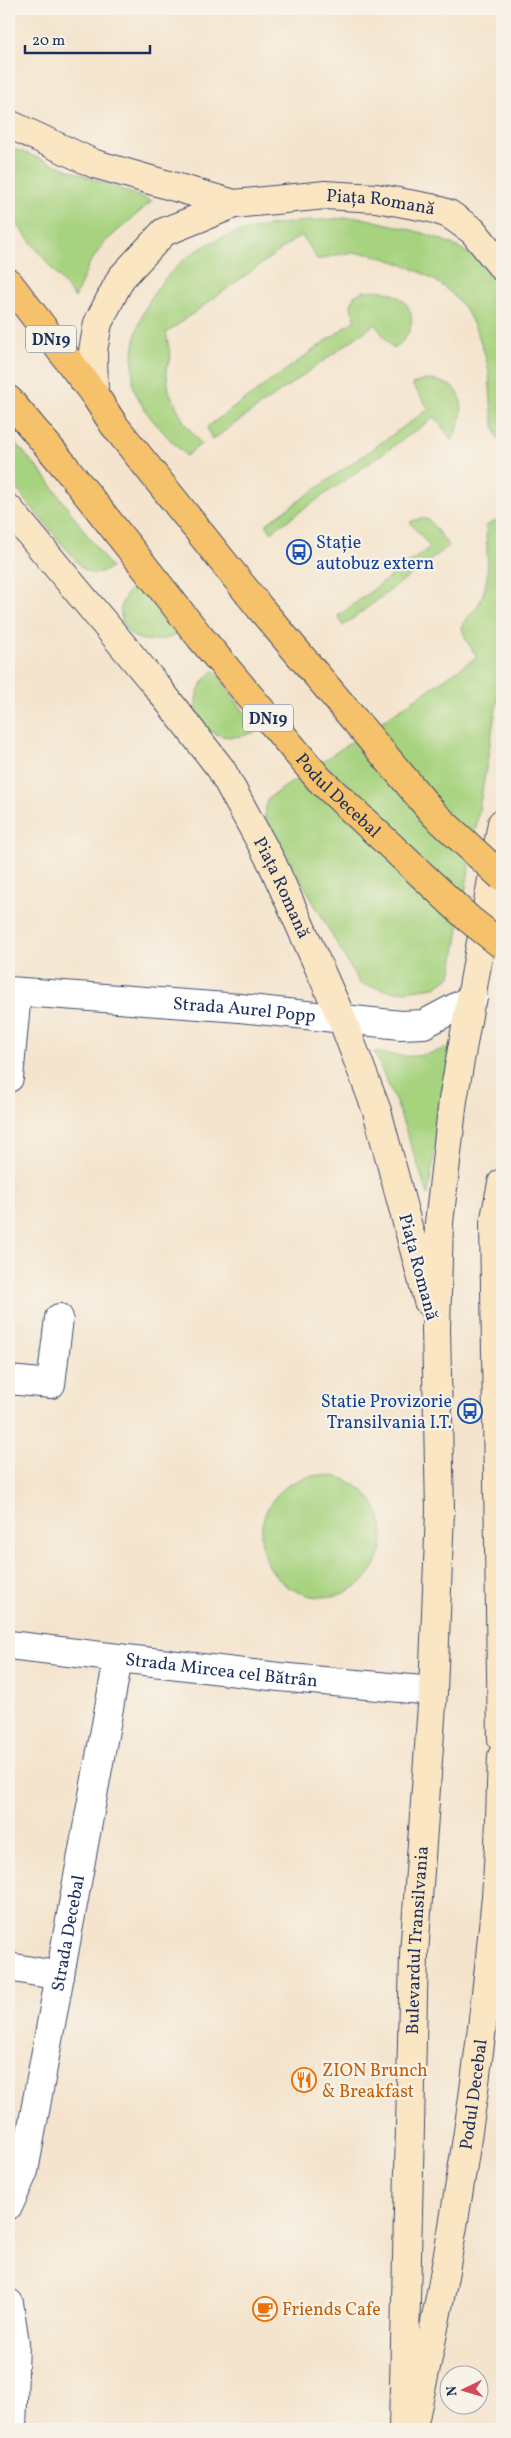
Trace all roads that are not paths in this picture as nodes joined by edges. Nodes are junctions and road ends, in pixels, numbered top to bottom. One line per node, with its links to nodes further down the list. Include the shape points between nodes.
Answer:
1 (9, 124): 2 (street, Piața Romană, via 95,164)
2 (234, 204): 3 (street, Piața Romană, via 325,195 376,198 431,208 449,214 473,231); 5 (street, Piața Romană, via 164,232 121,278 98,323 93,351)
3 (502, 267)
4 (9, 283): 5 (main road, DN19)
5 (94, 394): 9 (main road, DN19, bridge, via 114,425 260,608 434,814)
6 (9, 400): 10 (main road, Podul Decebal / DN19, bridge, via 319,779 468,919)
7 (9, 509): 13 (street, Piața Romană, via 155,684 221,769 272,863)
8 (502, 823): 12 (street, Piața Romană)
9 (502, 876)
10 (502, 944)
11 (13, 992): 13 (street, Strada Aurel Popp, via 240,1008); 14 (street)
12 (473, 998): 13 (street, Strada Aurel Popp, via 424,1024); 17 (street, Piața Romană, via 453,1100 439,1223)
13 (342, 1019): 17 (street, Piața Romană, via 378,1111)
14 (9, 1078)
15 (502, 1184): 22 (street, via 494,1223)
16 (59, 1318): 18 (street, via 51,1384)
17 (436, 1329): 21 (street, Piața Romană, via 440,1511)
18 (9, 1380)
19 (9, 1645): 20 (street, Strada Mircea cel Bătrân)
20 (118, 1658): 21 (street, Strada Mircea cel Bătrân); 25 (street, Strada Decebal)
21 (433, 1691): 29 (street, Bulevardul Transilvania, via 414,1954)
22 (502, 1739)
23 (502, 1756): 30 (street, Podul Decebal, via 495,1906 467,2147 438,2318)
24 (9, 1967): 25 (street)
25 (60, 1976): 26 (street, Strada Decebal, via 24,2170)
26 (9, 2205)
27 (9, 2303): 28 (street, via 15,2343)
28 (12, 2429)
29 (403, 2429)
30 (413, 2429)

